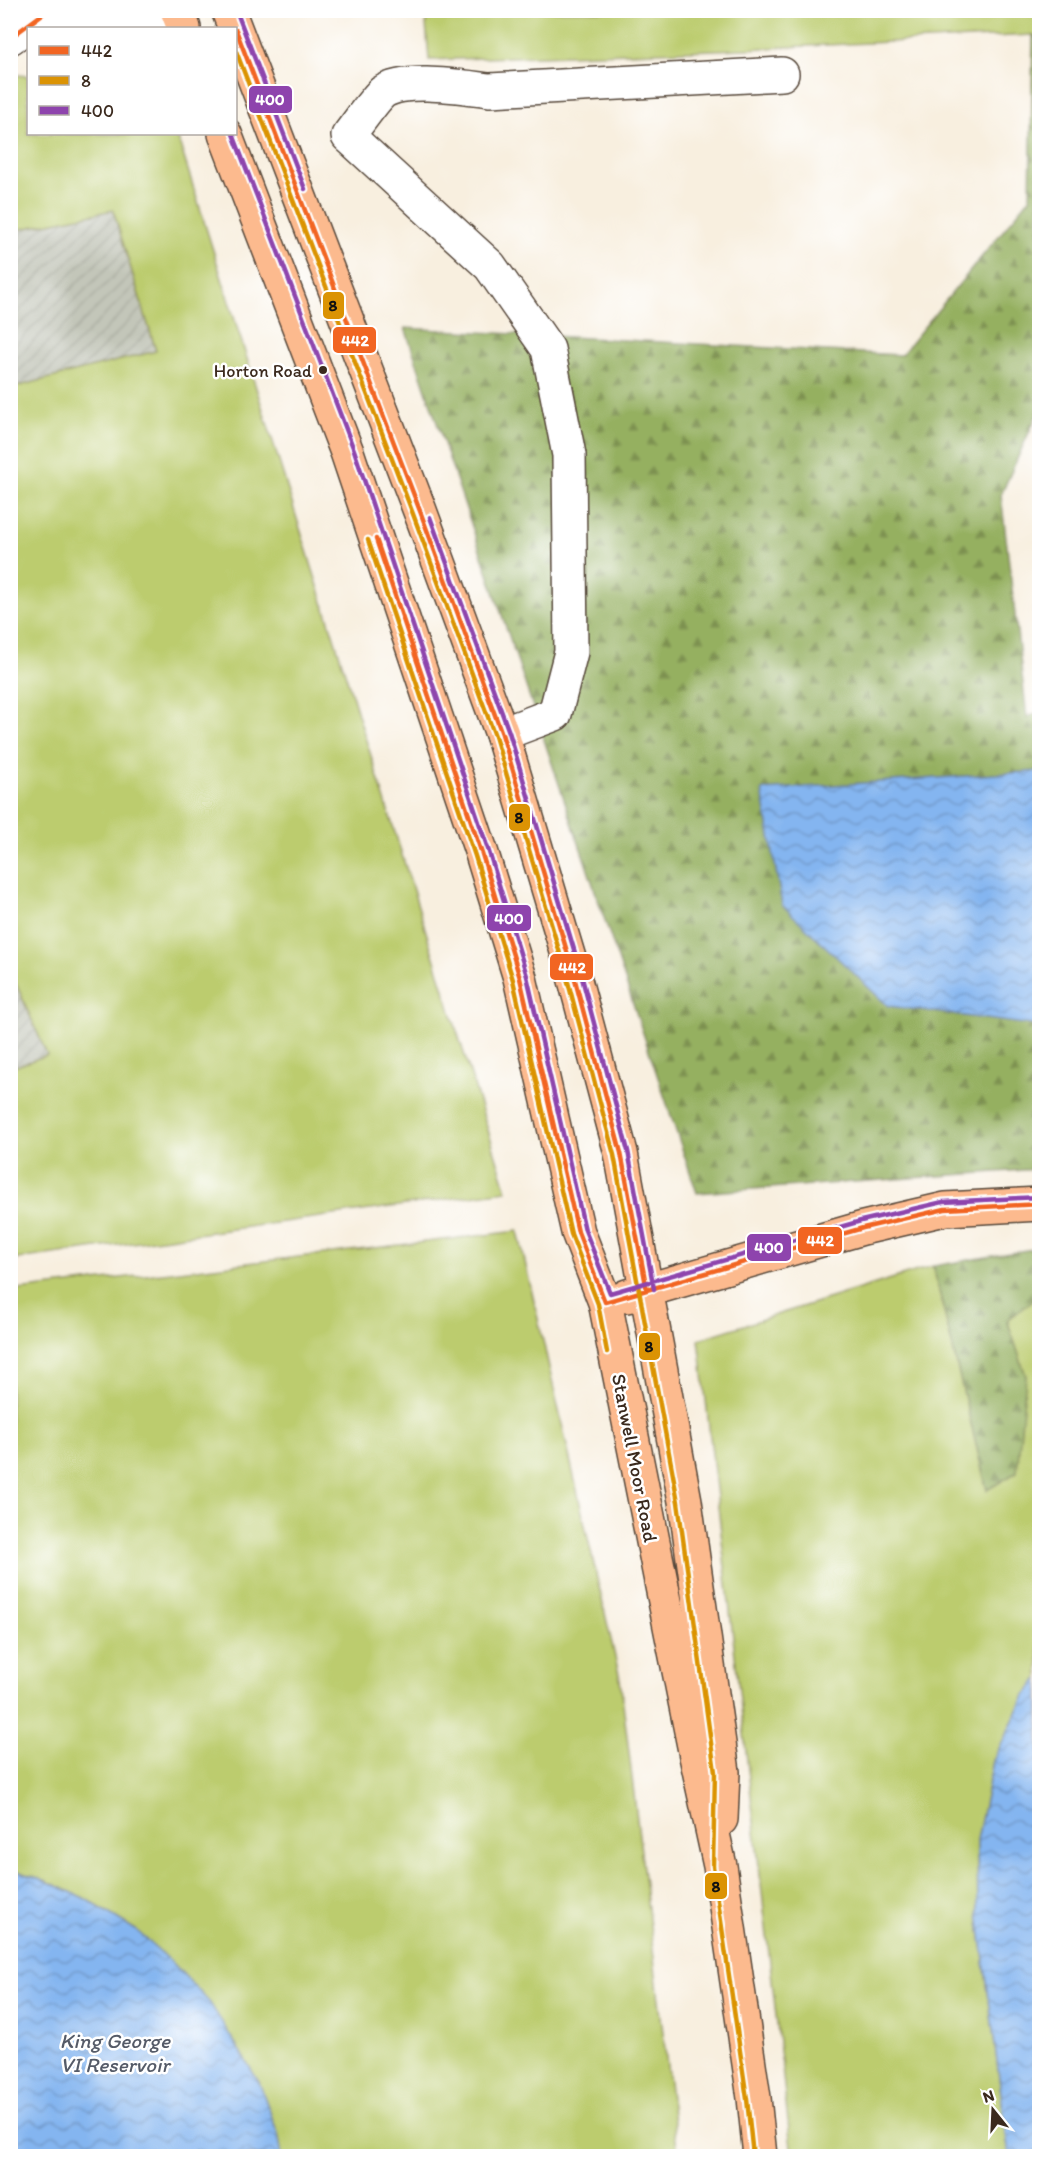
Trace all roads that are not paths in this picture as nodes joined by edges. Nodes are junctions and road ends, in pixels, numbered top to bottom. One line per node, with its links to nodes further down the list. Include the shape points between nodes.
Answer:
1 (49, 10): 10 (street)
2 (177, 10): 6 (main road)
3 (228, 10): 7 (main road, Stanwell Moor Road)
4 (65, 27): 5 (street, via 106,19)
5 (158, 27)
6 (184, 27)
7 (235, 27)
8 (237, 33): 13 (main road, Stanwell Moor Road)
9 (27, 35): 10 (street)
10 (10, 38)
11 (782, 74): 13 (street, via 490,90 408,84 383,92 348,136 490,266 548,349 569,454 571,652 555,714)
12 (225, 135): 16 (main road, Stanwell Moor Road, via 346,452 482,854 520,978 578,1232)
13 (502, 734): 15 (main road, Stanwell Moor Road, via 571,965 621,1153)
14 (1040, 1203): 15 (main road, via 945,1209 862,1228)
15 (647, 1290): 16 (main road); 17 (main road, Stanwell Moor Road, via 685,1502 723,1772)
16 (605, 1302): 17 (main road, Stanwell Moor Road)
17 (720, 1866): 18 (main road, Stanwell Moor Road)
18 (760, 2157)

